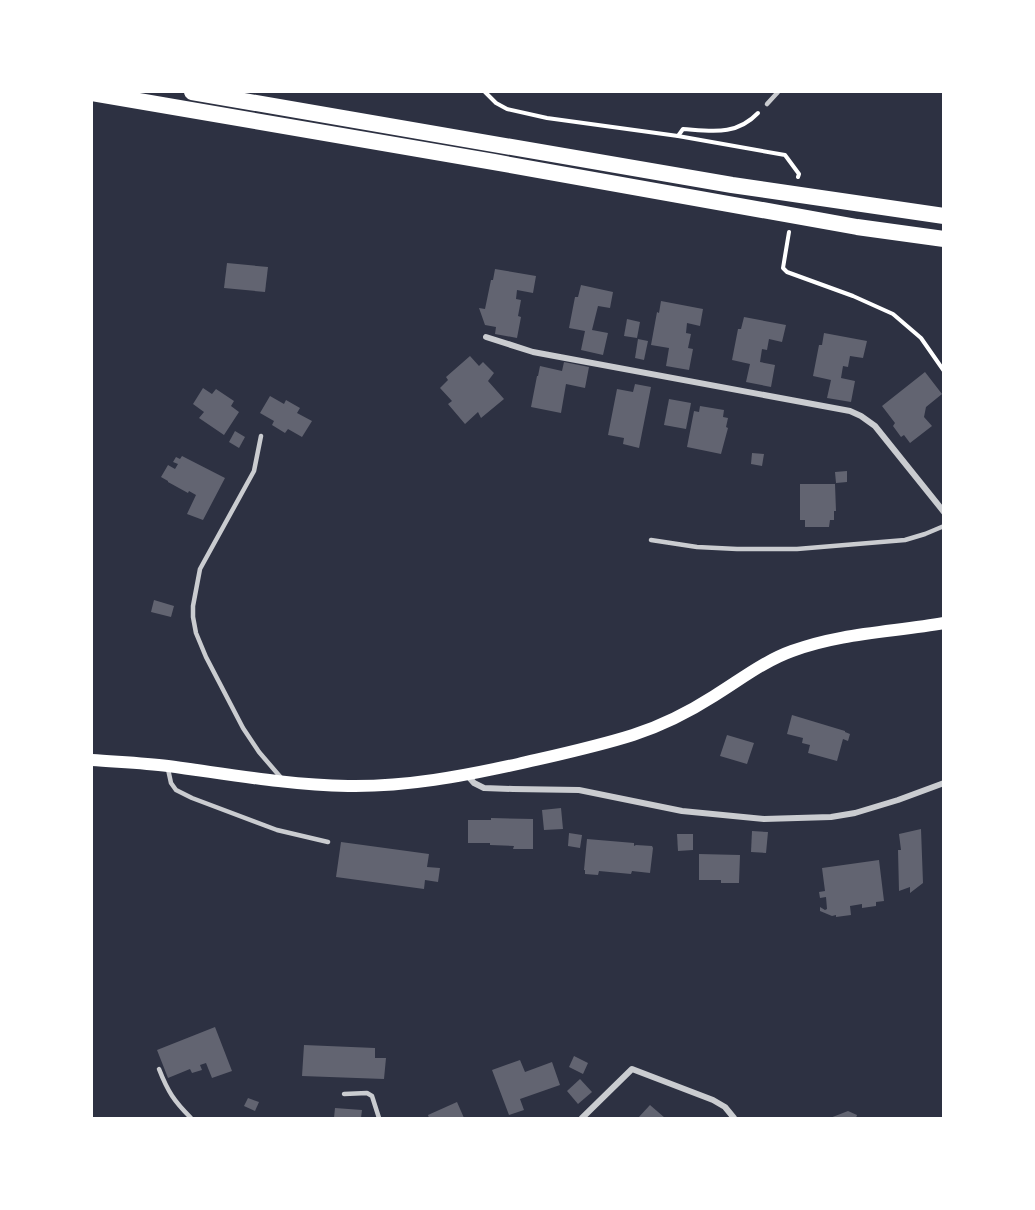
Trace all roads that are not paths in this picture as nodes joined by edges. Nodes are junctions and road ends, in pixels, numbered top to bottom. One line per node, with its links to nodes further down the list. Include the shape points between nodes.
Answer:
1 (192, 92): 5 (highway, via 732,185)
2 (778, 92): 4 (lane)
3 (92, 93): 6 (highway)
4 (767, 104)
5 (944, 216)
6 (944, 239)
7 (486, 337): 9 (street, via 533,352 850,411 874,426)
8 (261, 436): 16 (lane, via 254,471 200,569 193,617 206,657 243,728)
9 (944, 513)
10 (944, 526): 11 (lane, via 905,540 797,549 737,549)
11 (651, 540)
12 (944, 623): 15 (main road, via 844,637 792,650 690,710 635,734)
13 (92, 760): 14 (main road)
14 (167, 766): 16 (main road); 18 (lane, via 176,790 192,798 278,830)
15 (467, 775): 16 (main road, via 348,786); 17 (street, via 484,788 579,790 682,811 764,819 855,813)
16 (285, 782)
17 (944, 783)
18 (328, 842)
19 (159, 1069): 21 (lane, via 167,1090)
20 (344, 1094): 22 (lane, via 372,1096)
21 (191, 1119)
22 (379, 1119)
23 (582, 1119): 24 (street, via 632,1069 713,1100)
24 (734, 1119)

